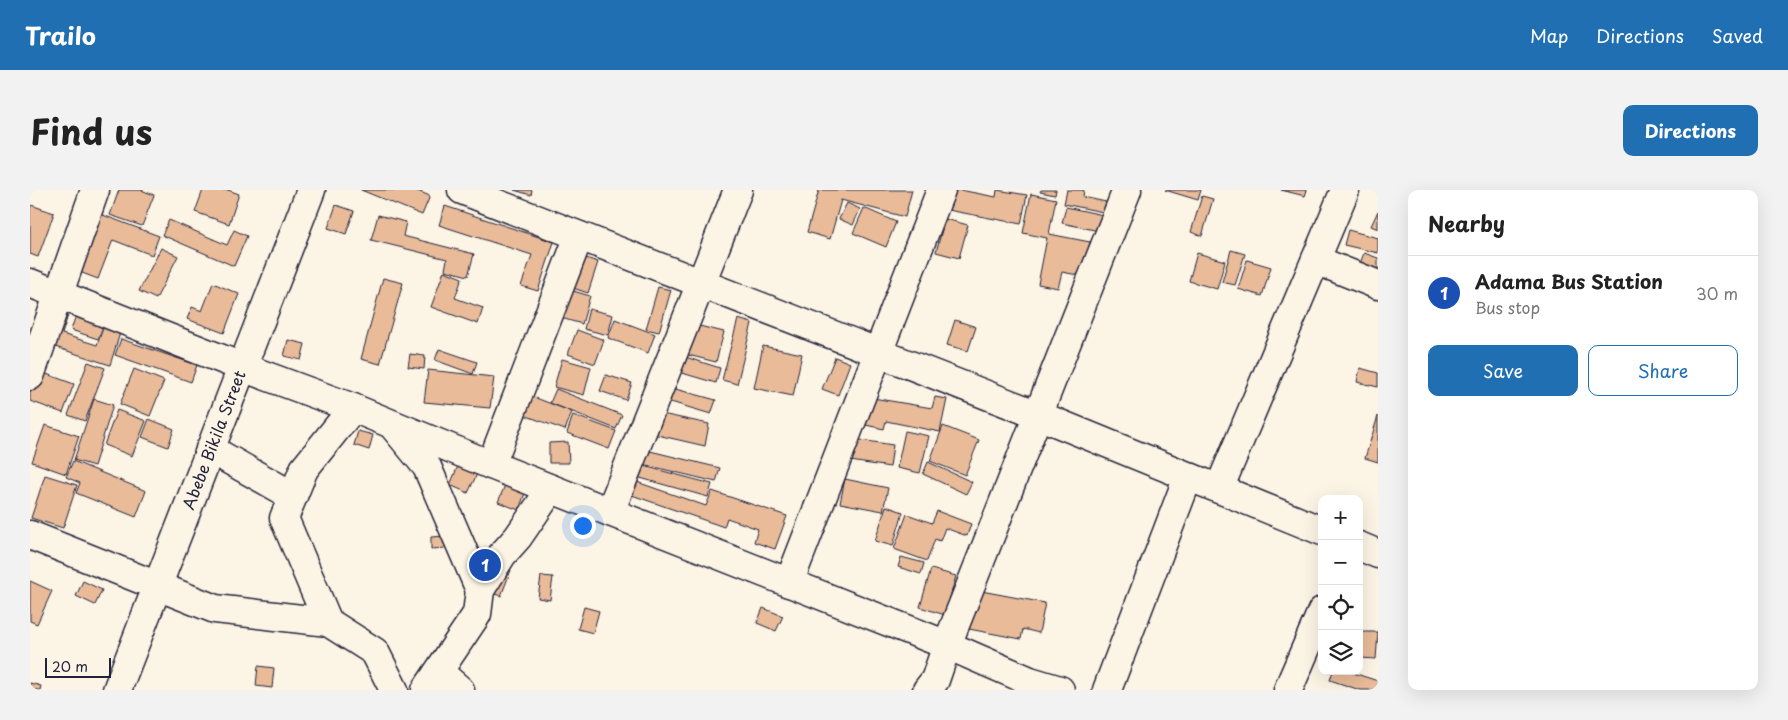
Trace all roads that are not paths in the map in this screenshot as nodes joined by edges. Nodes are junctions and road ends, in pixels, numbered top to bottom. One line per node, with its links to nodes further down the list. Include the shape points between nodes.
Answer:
1 (95, 190): 13 (street)
2 (311, 190): 15 (street, Abebe Bikila Street)
3 (462, 190): 8 (street)
4 (738, 190): 11 (street)
5 (940, 190): 14 (street)
6 (1127, 190): 18 (street)
7 (1345, 190): 9 (street)
8 (579, 236): 11 (street); 21 (street)
9 (1316, 260): 12 (street); 24 (street)
10 (30, 283): 13 (street)
11 (701, 284): 14 (street); 26 (street)
12 (1378, 285)
13 (58, 294): 15 (street); 16 (street)
14 (878, 353): 18 (street); 31 (street)
15 (242, 367): 17 (street); 20 (street, Abebe Bikila Street)
16 (30, 376)
17 (353, 408): 19 (street); 25 (street, via 304,469)
18 (1038, 416): 22 (street); 36 (street)
19 (393, 425): 21 (street); 33 (street, via 427,467)
20 (210, 449): 25 (street); 32 (street, Abebe Bikila Street)
21 (491, 465): 23 (street)
22 (1188, 476): 24 (street); 44 (street)
23 (551, 489): 26 (street); 33 (street, via 502,554)
24 (1218, 489): 27 (street)
25 (292, 496): 35 (street, via 284,518)
26 (610, 512): 31 (street)
27 (1318, 529)
28 (30, 535): 32 (street)
29 (1363, 548): 30 (street)
30 (1378, 554)
31 (789, 583): 36 (street)
32 (157, 587): 35 (street, via 215,609); 39 (street, Abebe Bikila Street)
33 (480, 590): 37 (street, via 477,614)
34 (1318, 620): 45 (street)
35 (328, 622): 40 (street, via 375,652)
36 (947, 645): 38 (street); 42 (street, via 935,680)
37 (432, 681): 41 (street)
38 (1026, 685): 43 (street)
39 (117, 690)
40 (394, 690)
41 (460, 690)
42 (927, 690)
43 (1060, 690)
44 (1107, 690)
45 (1288, 690)

